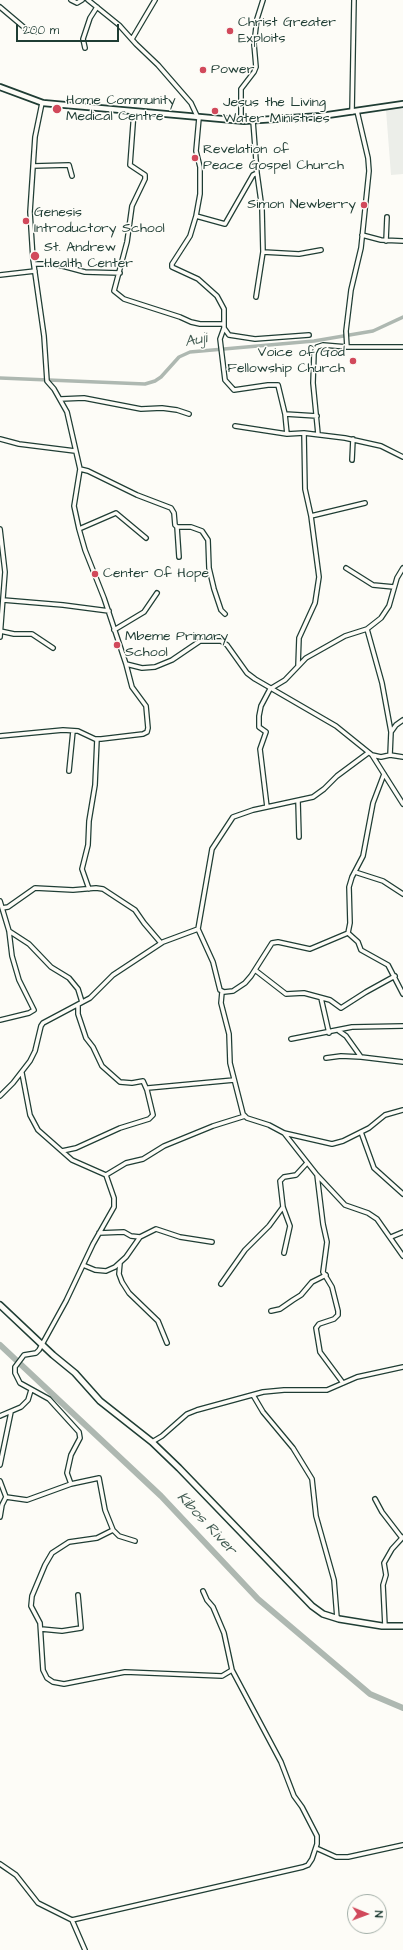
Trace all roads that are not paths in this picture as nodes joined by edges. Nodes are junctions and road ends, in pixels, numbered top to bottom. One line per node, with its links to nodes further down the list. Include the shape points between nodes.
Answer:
1 (71, 0): 2 (street, via 77,3)
2 (82, 0)
3 (88, 0): 8 (street)
4 (155, 0): 10 (street)
5 (263, 0): 19 (street, via 257,19 254,44 256,66 241,88)
6 (354, 0): 17 (street)
7 (0, 7): 9 (street, via 26,30)
8 (97, 7): 10 (street, via 119,24); 11 (street, via 85,34)
9 (35, 32)
10 (132, 39): 18 (street, via 186,96)
11 (85, 48)
12 (0, 87): 13 (street)
13 (42, 103): 15 (street); 21 (street, via 35,137)
14 (403, 104): 16 (street)
15 (134, 111): 18 (street); 33 (street, via 130,164 145,175 145,178 132,206)
16 (358, 111): 17 (street); 26 (street, via 368,162)
17 (352, 112): 20 (street)
18 (199, 118): 19 (street); 24 (street, via 196,151 200,169 200,194)
19 (241, 121): 20 (street)
20 (253, 121): 22 (street)
21 (33, 166): 23 (street, via 70,165); 31 (street, via 30,212)
22 (256, 173): 24 (street, via 225,224); 30 (street, via 262,210)
23 (72, 176)
24 (196, 216): 36 (street, via 190,236 172,267 198,279 211,290 224,309)
25 (387, 217): 27 (street)
26 (362, 235): 27 (street); 38 (street, via 352,284 346,331)
27 (386, 241): 28 (street)
28 (403, 241)
29 (321, 250): 30 (street, via 299,254)
30 (264, 252): 35 (street)
31 (34, 264): 32 (street); 33 (street, via 55,264 85,272)
32 (35, 271): 34 (street); 40 (street, via 47,381)
33 (120, 273): 36 (street, via 114,291 124,299 191,322)
34 (0, 275)
35 (256, 297)
36 (224, 326): 37 (street, via 229,335 240,338); 42 (street, via 220,339 225,380 234,390 278,385)
37 (310, 335)
38 (347, 347): 39 (street); 43 (street, via 323,345 315,349 313,383)
39 (403, 347)
40 (61, 399): 41 (street, via 84,398 141,409 162,408); 50 (street, via 67,412)
41 (189, 414)
42 (285, 414): 43 (street); 46 (street)
43 (317, 416): 47 (street)
44 (235, 426): 46 (street)
45 (304, 433): 46 (street); 47 (street); 55 (street, via 305,489)
46 (287, 434)
47 (318, 434): 49 (street)
48 (0, 439): 50 (street)
49 (353, 440): 51 (street, via 381,446); 52 (street)
50 (76, 451): 53 (street)
51 (403, 457)
52 (352, 460)
53 (80, 469): 56 (street, via 88,470 137,495 171,508); 58 (street, via 74,506)
54 (365, 502): 55 (street)
55 (311, 516): 74 (street, via 319,577 315,603 299,638)
56 (177, 527): 60 (street); 67 (street, via 200,529 208,540 209,568 220,610)
57 (0, 529): 65 (street, via 5,572)
58 (79, 529): 59 (street, via 116,513); 66 (street)
59 (146, 538)
60 (179, 557)
61 (346, 568): 63 (street, via 373,585)
62 (403, 568): 63 (street)
63 (394, 587): 68 (street, via 385,613)
64 (156, 593): 69 (street, via 144,612)
65 (3, 600): 66 (street); 70 (street)
66 (109, 611): 69 (street)
67 (224, 614)
68 (367, 628): 74 (street, via 333,642 306,658); 78 (street, via 382,683)
69 (114, 630): 73 (street)
70 (0, 631): 71 (street); 72 (street, via 32,634)
71 (0, 637)
72 (53, 648)
73 (126, 664): 75 (street, via 142,668 155,667 172,660 200,641 214,640 227,644 247,673); 80 (street, via 132,687 146,706 147,732)
74 (298, 666): 75 (street, via 285,680)
75 (270, 689): 81 (street, via 336,726); 88 (street, via 259,716 259,727 266,732 260,749)
76 (403, 720): 78 (street)
77 (73, 731): 79 (street, via 52,730); 80 (street); 84 (street)
78 (391, 732): 82 (street)
79 (0, 736)
80 (97, 739): 91 (street, via 96,785 82,869)
81 (370, 754): 82 (street, via 385,757); 85 (street); 86 (street, via 330,782 318,794)
82 (390, 755): 83 (street)
83 (403, 757)
84 (68, 771)
85 (384, 774): 87 (street); 90 (street, via 373,803 363,856)
86 (298, 801): 88 (street); 89 (street)
87 (403, 804)
88 (267, 807): 95 (street, via 233,817 213,847)
89 (299, 837)
90 (355, 872): 92 (street, via 383,881); 97 (street, via 349,887)
91 (89, 889): 94 (street, via 35,888 8,907); 98 (street, via 103,889 131,907)
92 (403, 894)
93 (0, 900): 94 (street)
94 (2, 908): 96 (street)
95 (198, 929): 98 (street); 101 (street, via 213,962)
96 (9, 931): 104 (street, via 28,944 51,967 69,978 78,989); 106 (street, via 12,956 19,980 34,1010)
97 (348, 933): 99 (street, via 310,949 272,943); 100 (street, via 358,942 361,950 388,965)
98 (162, 943): 104 (street, via 113,975 90,998)
99 (255, 970): 101 (street, via 238,989); 103 (street, via 286,994 301,993)
100 (395, 976): 102 (street); 103 (street, via 342,1008 330,1000)
101 (222, 992): 115 (street, via 221,1003)
102 (403, 994)
103 (321, 998): 109 (street)
104 (82, 1002): 105 (street)
105 (78, 1005): 114 (street, via 49,1019 41,1026 35,1050); 122 (street, via 78,1014 86,1038 102,1066 120,1082 143,1081 153,1115 149,1119 120,1128 76,1148)
106 (0, 1020)
107 (403, 1026): 108 (street, via 352,1027)
108 (339, 1031): 109 (street); 112 (street, via 346,1036)
109 (329, 1033): 110 (street)
110 (291, 1039)
111 (326, 1058): 112 (street)
112 (361, 1058): 113 (street)
113 (403, 1062)
114 (22, 1073): 117 (street); 122 (street, via 32,1123 48,1141)
115 (234, 1080): 116 (street); 119 (street)
116 (148, 1088)
117 (0, 1096)
118 (403, 1110): 120 (street, via 385,1115)
119 (245, 1116): 121 (street); 124 (street, via 164,1146 143,1159 126,1163)
120 (361, 1132): 121 (street, via 332,1144); 126 (street, via 374,1168)
121 (284, 1133): 123 (street)
122 (62, 1151): 124 (street, via 72,1160)
123 (307, 1163): 125 (street); 127 (street, via 296,1175 281,1178)
124 (106, 1175): 129 (street, via 115,1203)
125 (317, 1175): 131 (street, via 345,1205 377,1219); 137 (street, via 327,1242 323,1268)
126 (403, 1194)
127 (283, 1208): 133 (street, via 290,1226); 138 (street, via 245,1250)
128 (403, 1232): 131 (street)
129 (99, 1233): 130 (street, via 124,1232); 136 (street)
130 (140, 1237): 132 (street, via 156,1229 180,1237); 135 (street)
131 (391, 1237): 134 (street)
132 (212, 1242)
133 (284, 1253)
134 (403, 1256)
135 (120, 1263): 136 (street, via 106,1270); 141 (street, via 119,1274 122,1282 130,1294 158,1322)
136 (83, 1266): 142 (street)
137 (326, 1275): 140 (street, via 312,1282 301,1295 280,1309); 144 (street, via 332,1287 338,1315 317,1325 318,1345 325,1361)
138 (221, 1284)
139 (0, 1305): 142 (main road)
140 (271, 1311)
141 (167, 1343)
142 (42, 1344): 145 (street, via 36,1353 24,1355 14,1370 20,1383); 149 (main road, via 75,1373 100,1401)
143 (403, 1367): 144 (street, via 357,1377)
144 (343, 1383): 146 (street, via 327,1390 284,1390)
145 (31, 1390): 147 (street, via 28,1400); 152 (street, via 49,1399 79,1432 80,1438 71,1455 66,1473)
146 (253, 1395): 149 (street, via 187,1414); 161 (street, via 263,1412 293,1448 312,1479 316,1516 334,1580)
147 (12, 1412): 148 (street); 150 (street)
148 (0, 1416)
149 (152, 1442): 161 (main road, via 312,1606 323,1614)
150 (0, 1465)
151 (0, 1481): 153 (street)
152 (71, 1484): 153 (street, via 30,1500); 156 (street, via 99,1478 105,1510)
153 (6, 1497): 155 (street)
154 (375, 1499): 157 (street)
155 (0, 1517)
156 (113, 1530): 158 (street, via 119,1536); 164 (street, via 97,1538 69,1542 52,1554 45,1565 31,1602)
157 (403, 1538): 162 (street, via 392,1549 384,1563)
158 (135, 1541)
159 (203, 1591): 165 (street, via 214,1607 224,1633)
160 (78, 1595): 164 (street, via 81,1628 62,1631)
161 (337, 1618): 162 (main road)
162 (384, 1626): 163 (main road)
163 (403, 1626)
164 (41, 1629): 165 (street, via 42,1670 47,1678 58,1683 125,1672 222,1676)
165 (232, 1670): 167 (street, via 314,1831)
166 (403, 1844): 167 (street, via 336,1857)
167 (316, 1848): 169 (street, via 308,1864 303,1868)
168 (0, 1864): 169 (street, via 16,1875 38,1903)
169 (72, 1920): 170 (street)
170 (85, 1950)

